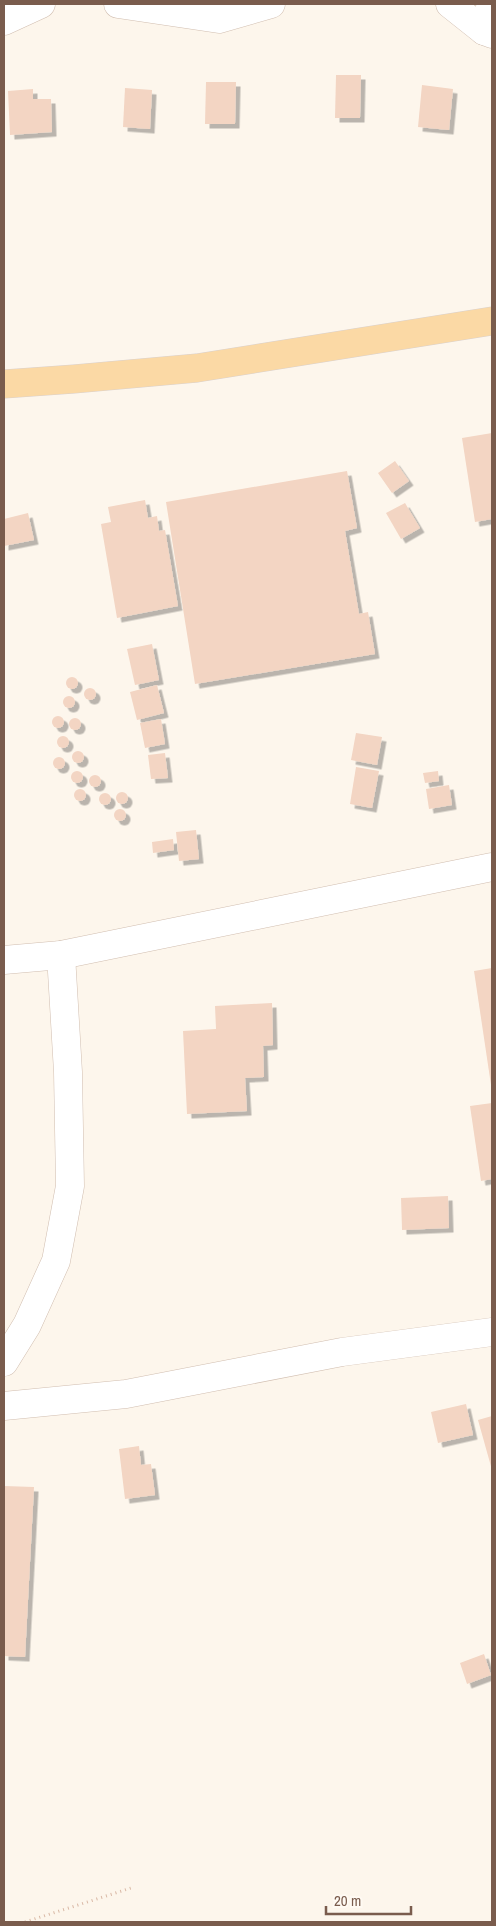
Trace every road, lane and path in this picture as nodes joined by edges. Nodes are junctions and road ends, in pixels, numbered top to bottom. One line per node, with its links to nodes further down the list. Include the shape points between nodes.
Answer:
1 (41, 4): 7 (street)
2 (118, 4): 6 (street)
3 (271, 4): 6 (street)
4 (450, 4): 8 (street)
5 (491, 4): 8 (street)
6 (220, 11)
7 (4, 21)
8 (488, 33)
9 (492, 321): 10 (main road, via 197,368)
10 (4, 384)
11 (492, 866): 12 (street)
12 (61, 955): 13 (street); 15 (street, via 70,1186 56,1261 27,1324)
13 (4, 960)
14 (492, 1332): 16 (street, via 342,1352 126,1394)
15 (4, 1362)
16 (4, 1406)
17 (131, 1888): 18 (path)
18 (25, 1922)

